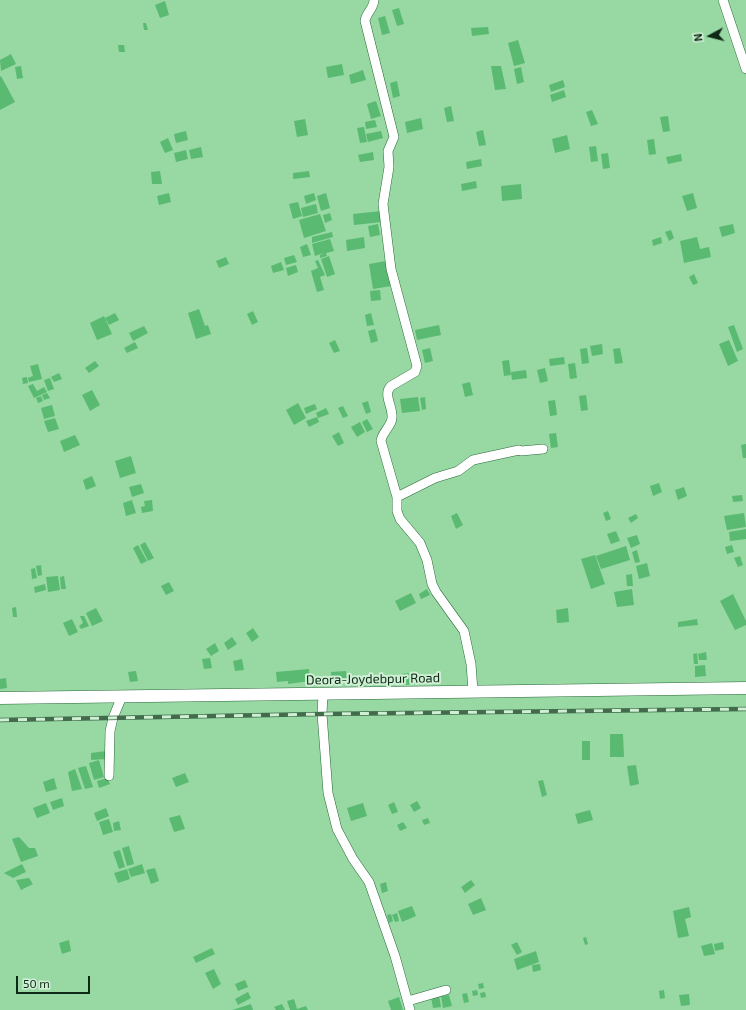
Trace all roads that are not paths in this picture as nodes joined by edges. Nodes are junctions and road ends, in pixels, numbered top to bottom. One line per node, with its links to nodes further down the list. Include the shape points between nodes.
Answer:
1 (374, 0): 5 (street, via 365,21 394,137 388,151 389,167 383,204 391,270 417,366 415,372 391,386 387,393 392,419 381,441)
2 (723, 0): 3 (street)
3 (746, 69)
4 (543, 449): 5 (street, via 519,450 476,458 458,471 435,478)
5 (397, 497): 7 (street, via 400,519 425,552 434,589 464,631 471,664)
6 (746, 688): 7 (street, Deora-Joydebpur Road)
7 (473, 691): 8 (street, Deora-Joydebpur Road)
8 (323, 694): 9 (street, Deora-Joydebpur Road); 13 (street, via 322,714 328,793 337,829 368,882 383,920)
9 (122, 696): 10 (street, Deora-Joydebpur Road); 11 (street, via 110,731)
10 (0, 698)
11 (108, 776)
12 (446, 990): 13 (street)
13 (409, 1005)

